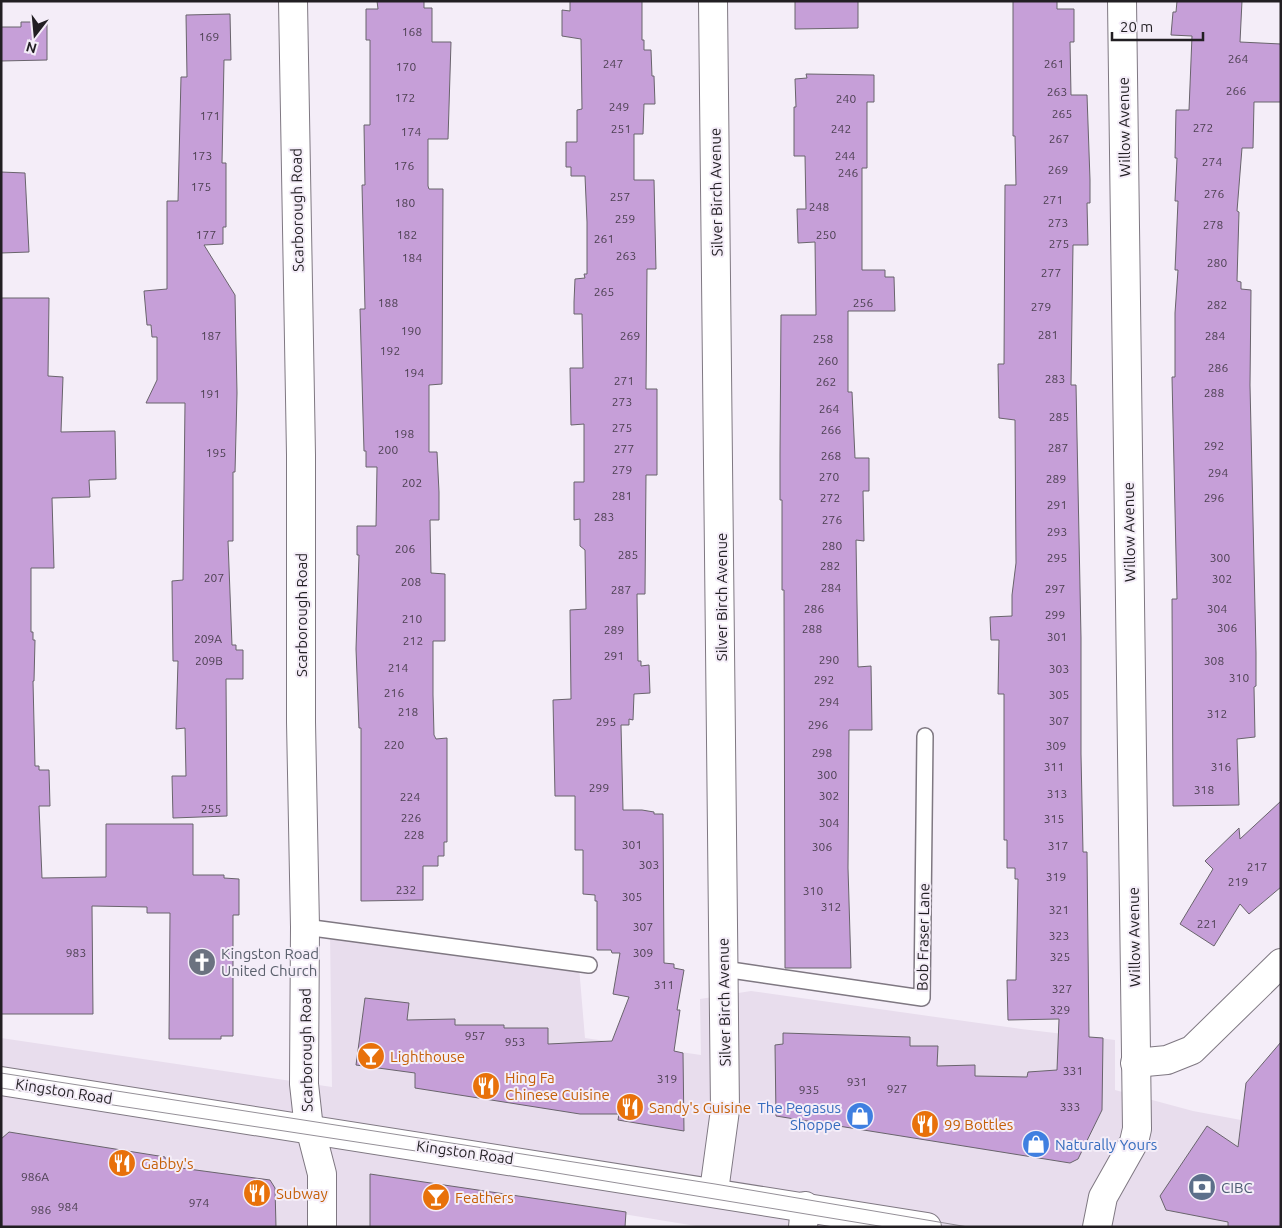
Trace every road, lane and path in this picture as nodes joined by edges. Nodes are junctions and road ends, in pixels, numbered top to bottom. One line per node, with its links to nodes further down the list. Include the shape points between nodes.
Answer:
1 (293, 1): 5 (street, Scarborough Road)
2 (713, 1): 8 (street, Silver Birch Avenue)
3 (1122, 1): 9 (street, Willow Avenue)
4 (925, 736): 8 (lane, Bob Fraser Lane, via 922,998)
5 (305, 927): 7 (lane); 11 (street, Scarborough Road, via 304,1084)
6 (1281, 963): 9 (street, via 1192,1050 1167,1060)
7 (589, 965)
8 (724, 969): 12 (street, Silver Birch Avenue, via 725,1110)
9 (1135, 1063): 16 (street, Willow Avenue, via 1137,1129 1134,1142 1103,1197)
10 (1, 1081): 11 (street, Kingston Road)
11 (310, 1130): 12 (street, Kingston Road); 14 (street, Scarborough Road, via 322,1174)
12 (714, 1191): 13 (street, Kingston Road)
13 (804, 1217): 15 (street, Kingston Road)
14 (322, 1227)
15 (927, 1227)
16 (1097, 1227)

